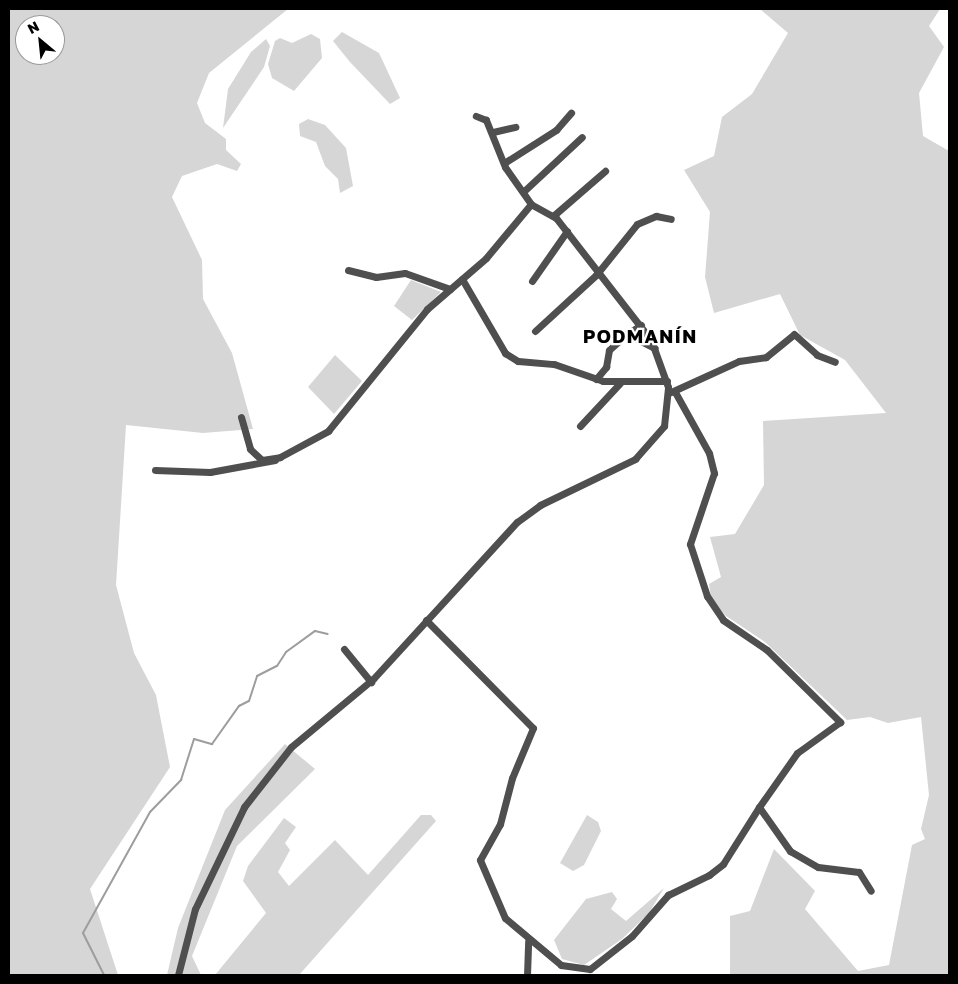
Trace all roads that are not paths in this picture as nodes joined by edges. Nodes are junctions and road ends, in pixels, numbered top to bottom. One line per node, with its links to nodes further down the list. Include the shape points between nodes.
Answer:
1 (571, 113): 6 (street, via 556,130)
2 (476, 116): 4 (street, via 483,117)
3 (514, 127): 4 (street)
4 (493, 132): 6 (street)
5 (582, 137): 8 (street)
6 (504, 163): 8 (street)
7 (605, 171): 10 (street)
8 (524, 190): 9 (street)
9 (531, 204): 10 (street); 15 (street, via 486,258)
10 (553, 216): 12 (street)
11 (671, 219): 14 (street, via 656,216 637,224)
12 (566, 231): 14 (street); 16 (street)
13 (348, 270): 17 (street, via 376,277 405,273)
14 (596, 274): 18 (street); 19 (street)
15 (462, 279): 17 (street); 23 (street, via 505,353 518,361 554,364)
16 (532, 281)
17 (450, 289): 29 (street, via 378,365 328,431)
18 (641, 325): 20 (street); 21 (street)
19 (535, 331)
20 (627, 334): 21 (street); 23 (street, via 609,350 606,366)
21 (655, 348): 24 (street)
22 (835, 362): 26 (street, via 817,355 794,334 766,357 739,361)
23 (596, 379): 25 (street)
24 (667, 381): 25 (street); 26 (street)
25 (620, 382): 28 (street)
26 (672, 392): 31 (street, via 666,419 652,445 627,464 526,514); 34 (street, via 709,454 714,473 690,544 707,596 723,620 767,650 840,722 797,753)
27 (241, 418): 29 (street, via 255,457)
28 (580, 426)
29 (280, 457): 30 (street, via 246,469)
30 (155, 470)
31 (426, 620): 33 (street); 36 (street, via 533,728 512,778 500,824 480,860 505,918)
32 (344, 649): 33 (street)
33 (370, 682): 38 (street, via 291,747 244,807 195,909)
34 (759, 807): 35 (street, via 790,851 818,867 859,872); 37 (street, via 723,864 702,880 668,895 642,926)
35 (870, 891)
36 (528, 941): 37 (street, via 561,965); 39 (street)
37 (592, 972)
38 (178, 975)
39 (527, 975)

